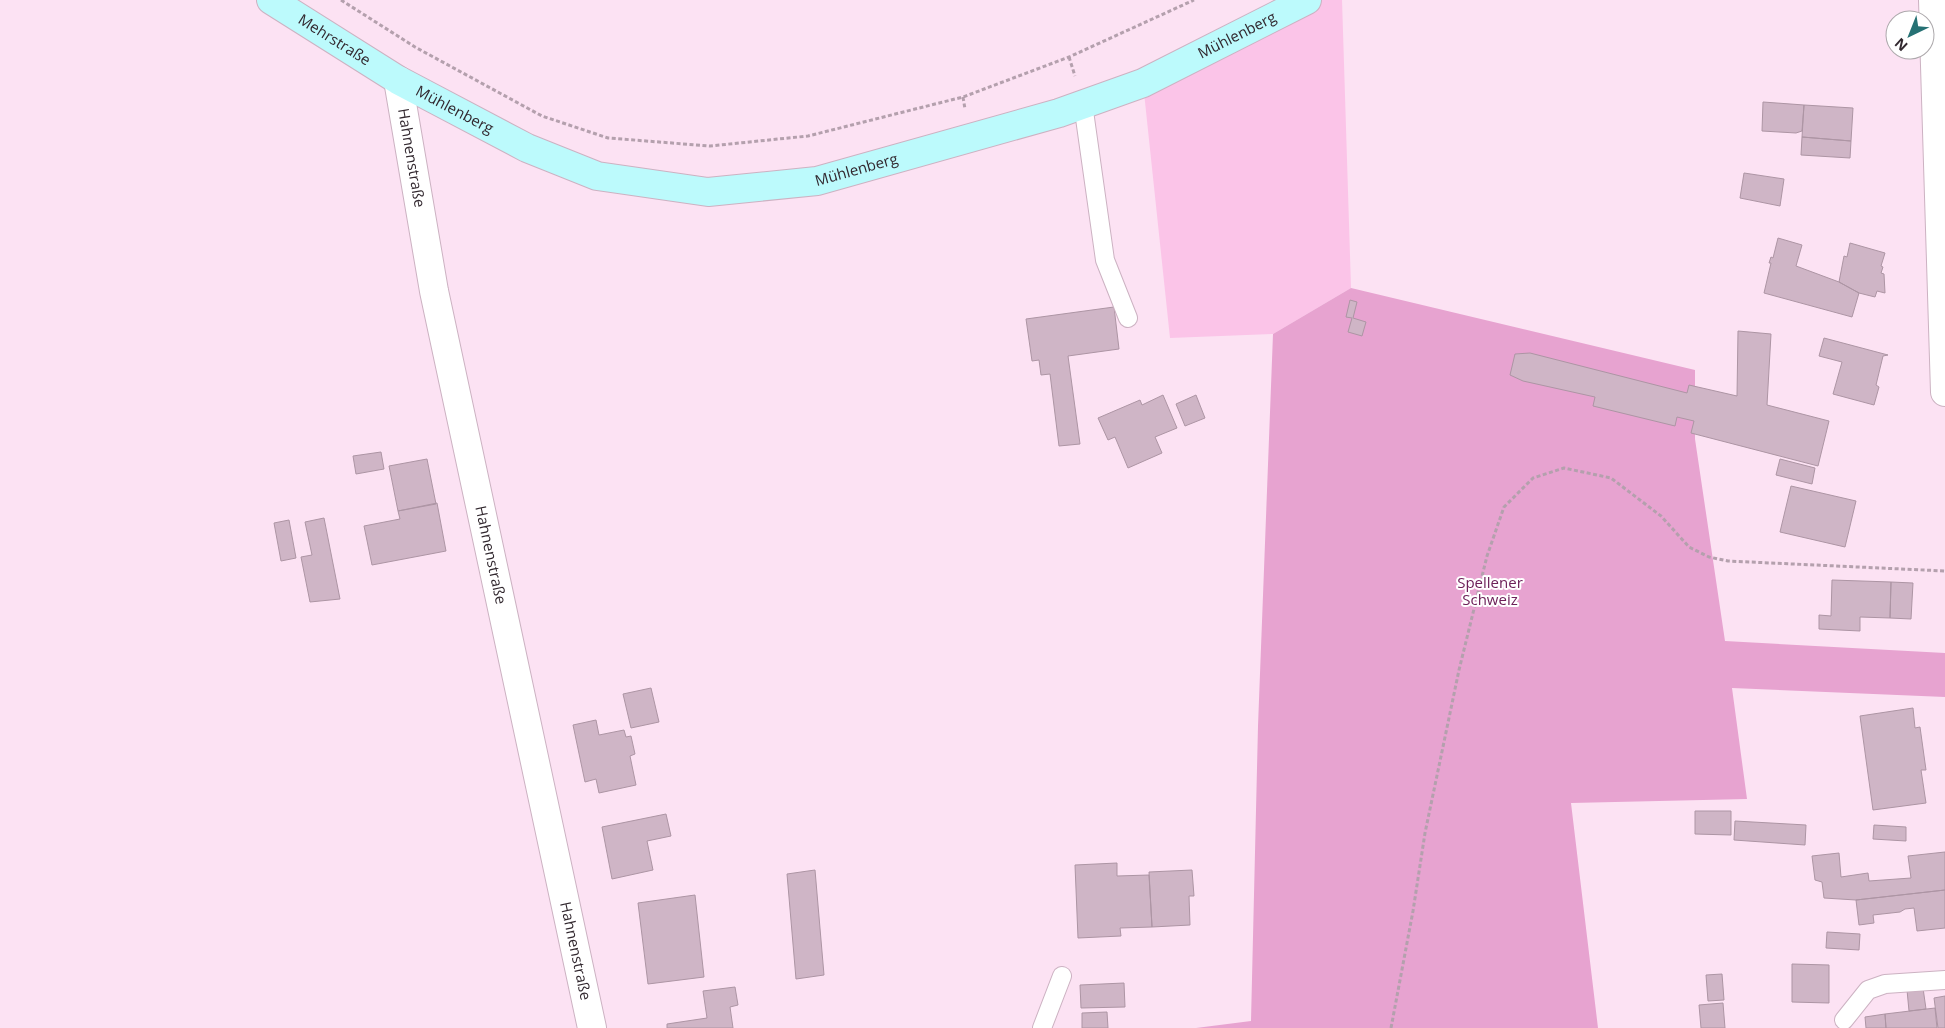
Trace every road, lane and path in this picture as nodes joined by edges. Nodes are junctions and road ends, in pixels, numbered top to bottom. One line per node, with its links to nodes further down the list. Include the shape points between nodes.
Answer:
1 (271, 0): 6 (street, Mehrstraße)
2 (341, 0): 3 (path, via 415,47 542,116 608,138 710,146 808,136 962,97 1069,57)
3 (1194, 0)
4 (1307, 0): 7 (street, Mühlenberg, via 1143,83)
5 (1933, 0): 9 (street)
6 (398, 80): 7 (street, Mühlenberg, via 527,148 597,176 708,192 817,181); 14 (street, Hahnenstraße, via 434,291)
7 (1083, 104): 8 (lane, via 1105,260)
8 (1128, 318)
9 (1945, 392)
10 (1945, 570): 16 (path, via 1709,557 1689,547 1661,516 1611,478 1564,468 1533,478 1504,507 1487,556 1425,833 1414,911)
11 (1062, 976): 15 (lane)
12 (1945, 980): 13 (lane, via 1885,984 1868,990)
13 (1844, 1020)
14 (592, 1028)
15 (1042, 1028)
16 (1391, 1028)

